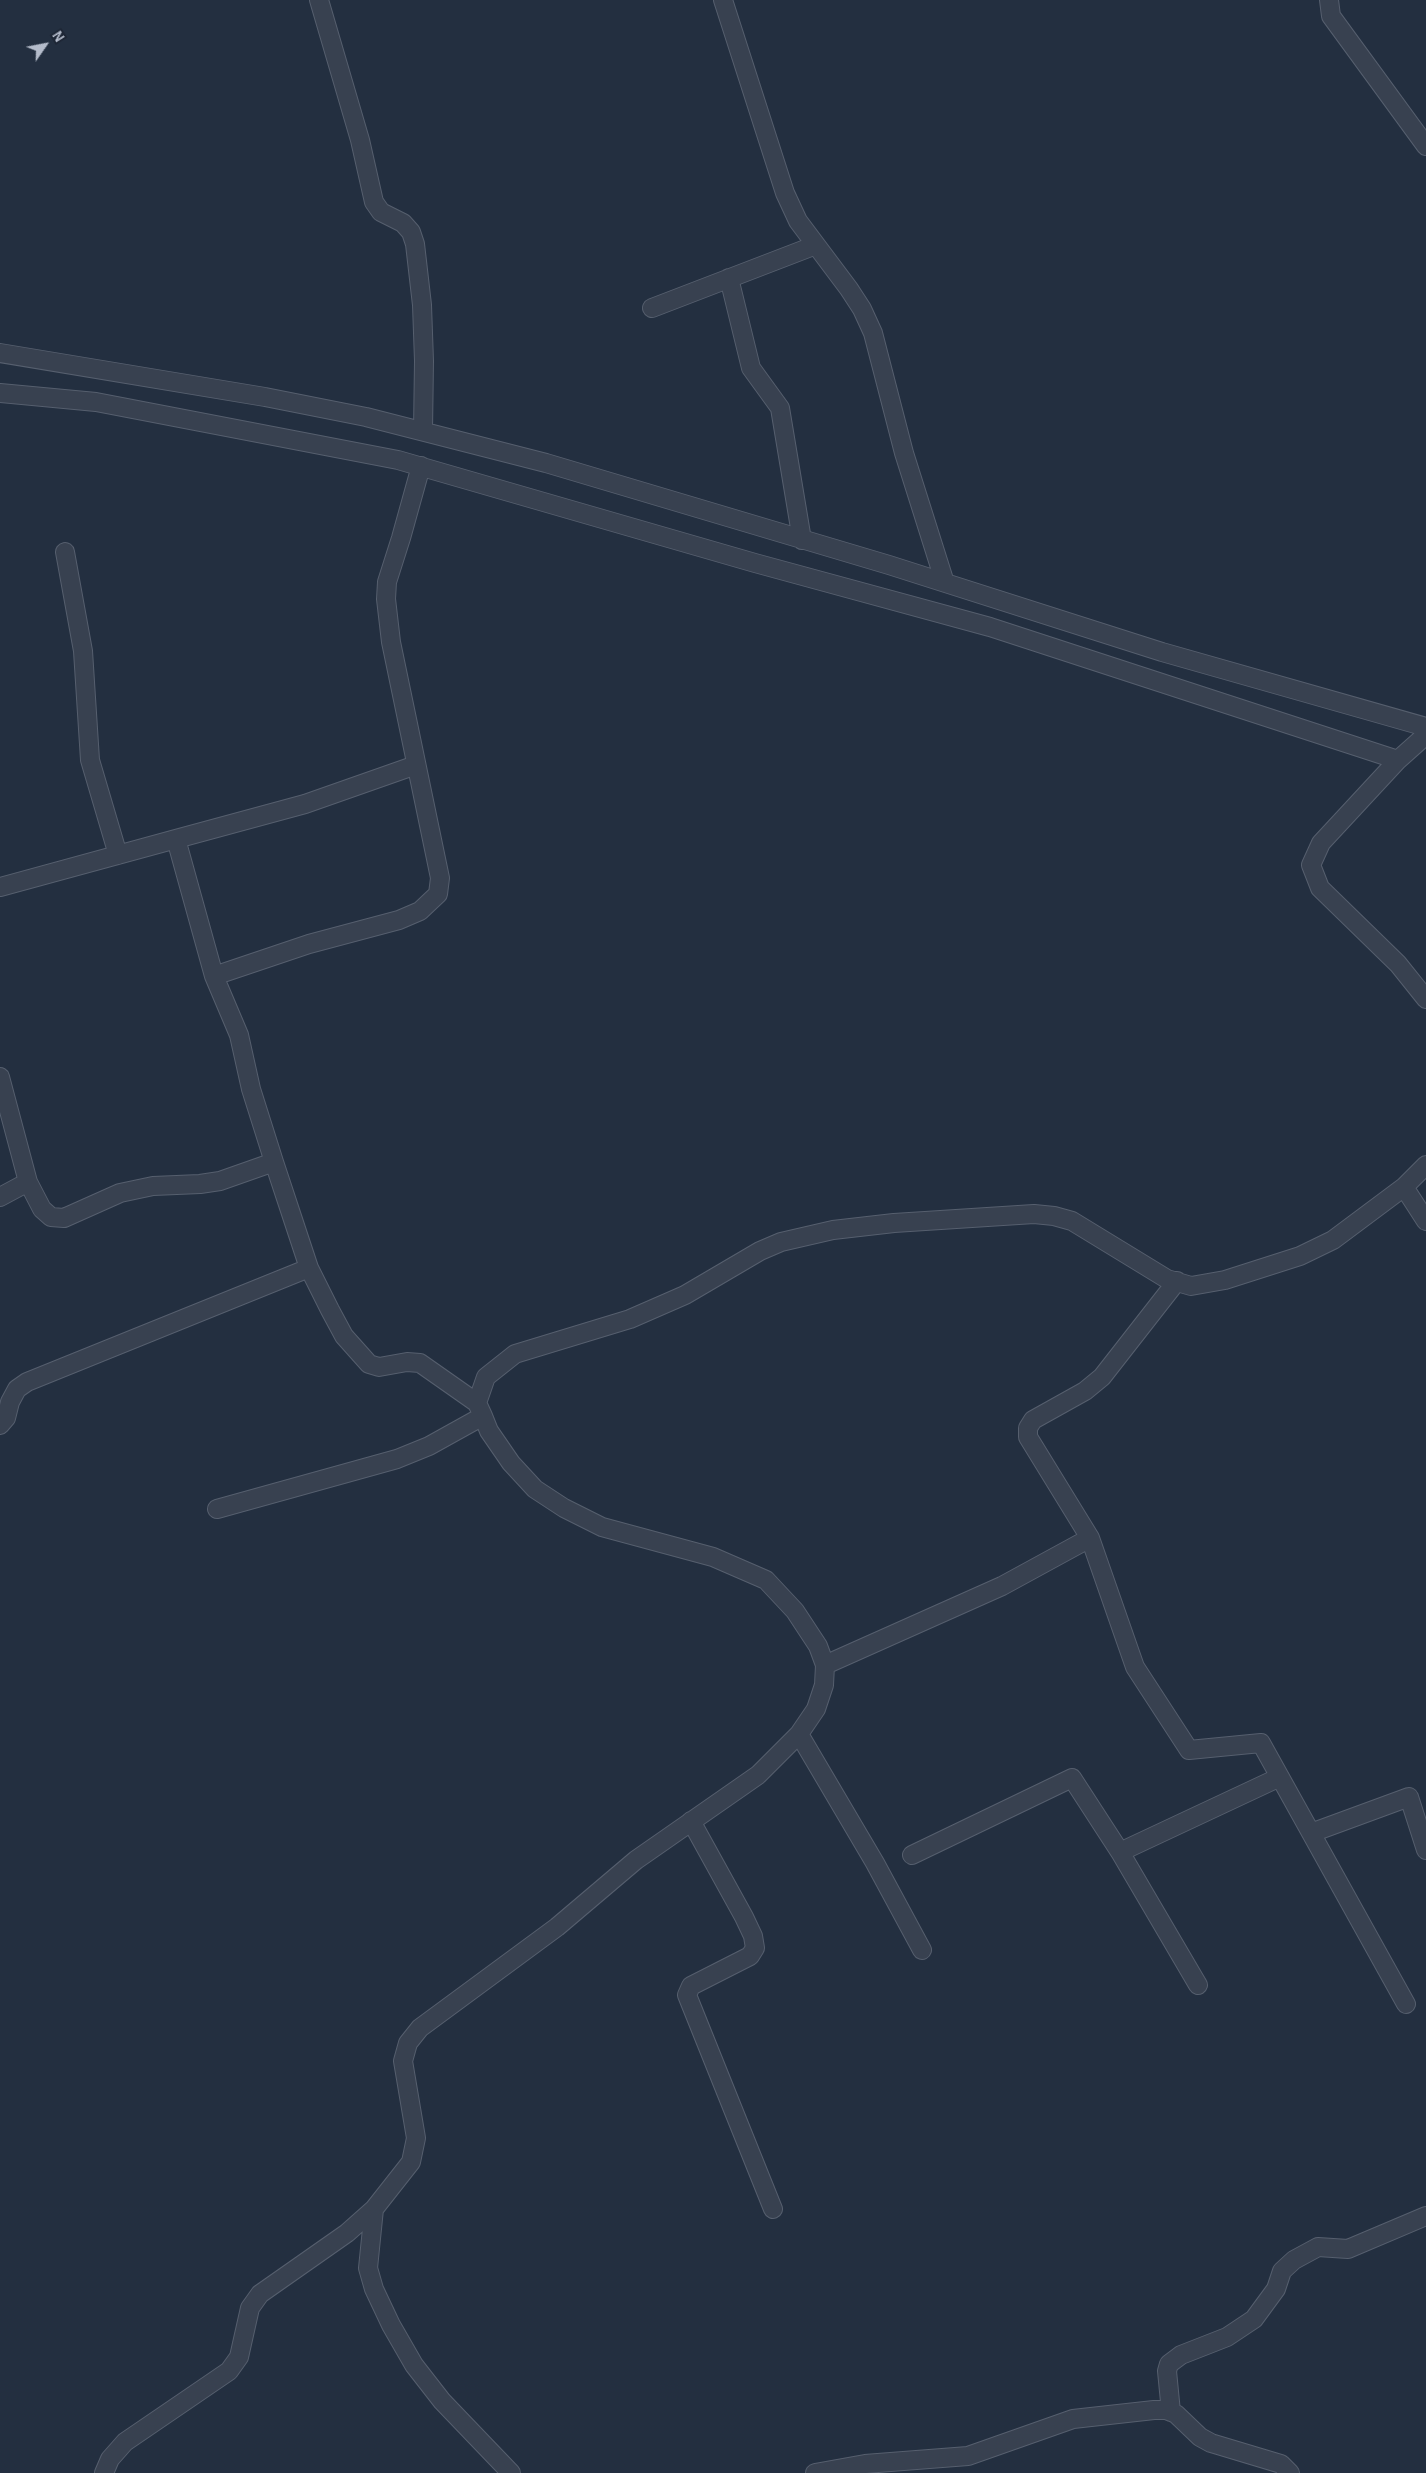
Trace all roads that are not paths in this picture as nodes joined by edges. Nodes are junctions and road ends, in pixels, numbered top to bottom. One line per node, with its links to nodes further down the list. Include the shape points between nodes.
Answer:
1 (320, 0): 10 (street, via 374,202 381,212 403,223 415,244 422,306)
2 (723, 0): 5 (street, via 785,193 798,221)
3 (1329, 0): 4 (street, via 1331,16)
4 (1426, 146)
5 (816, 245): 6 (street); 14 (street, via 862,309 873,334 904,453)
6 (729, 278): 7 (street); 12 (street, via 751,368 780,408)
7 (652, 308)
8 (0, 353): 10 (street, via 265,397)
9 (0, 393): 11 (street, via 96,402)
10 (423, 431): 12 (street, via 546,463)
11 (421, 466): 17 (street, via 990,627); 18 (street, via 402,538 386,582 391,642)
12 (802, 540): 14 (street)
13 (65, 552): 20 (street, via 83,651 90,760)
14 (945, 583): 15 (street, via 1162,652)
15 (1426, 727)
16 (1426, 735): 17 (street)
17 (1398, 760): 23 (street, via 1321,843 1311,865 1320,888 1398,964)
18 (416, 765): 19 (street, via 305,804); 22 (street, via 440,878 438,894 429,904 399,920 309,944)
19 (176, 839): 20 (street); 22 (street)
20 (118, 855): 21 (street)
21 (0, 888)
22 (214, 976): 25 (street, via 239,1035 251,1089)
23 (1426, 999)
24 (0, 1077): 27 (street)
25 (274, 1162): 27 (street, via 220,1181 153,1186 120,1193 64,1218 51,1217 42,1209); 31 (street)
26 (1426, 1165): 28 (street)
27 (28, 1182): 29 (street)
28 (1404, 1187): 30 (street); 32 (street, via 1333,1240 1300,1256 1225,1280 1191,1286)
29 (0, 1196)
30 (1426, 1221)
31 (309, 1268): 33 (street, via 344,1336 369,1364 379,1367 420,1363); 34 (street, via 27,1382 17,1389)
32 (1177, 1282): 33 (street, via 1072,1221 1054,1216 1034,1214 833,1230 781,1242 760,1251 685,1294 630,1319 515,1354 486,1377); 36 (street, via 1102,1377 1085,1391 1033,1420 1028,1428 1028,1437)
33 (480, 1410): 35 (street, via 429,1446 398,1459); 37 (street, via 489,1431 511,1463 535,1489 564,1508 602,1527 713,1556 766,1580 795,1611 818,1646)
34 (0, 1425)
35 (217, 1508)
36 (1090, 1538): 37 (street, via 1002,1586); 39 (street, via 1135,1667 1189,1750 1261,1743)
37 (825, 1665): 38 (street, via 824,1685 816,1709)
38 (799, 1734): 40 (street, via 758,1774); 45 (street)
39 (1280, 1777): 41 (street); 43 (street)
40 (691, 1821): 48 (street, via 420,2028 408,2043 403,2061 416,2138 412,2162); 49 (street, via 744,1917 755,1948 750,1956 691,1986 687,1995)
41 (1311, 1833): 42 (street, via 1410,1798); 47 (street)
42 (1426, 1850)
43 (1120, 1852): 44 (street, via 1072,1778); 46 (street)
44 (912, 1855)
45 (922, 1950)
46 (1198, 1985)
47 (1406, 2004)
48 (374, 2209): 52 (street, via 346,2233 260,2294 250,2308 240,2357 229,2371 125,2442 110,2459); 53 (street, via 368,2268 391,2325 414,2365 442,2401)
49 (773, 2209)
50 (1426, 2216): 51 (street, via 1348,2249 1318,2247 1294,2260 1282,2271 1276,2289 1254,2319 1227,2337 1181,2355 1169,2364)
51 (1171, 2412): 54 (street, via 1154,2410 1073,2419 968,2456 865,2464); 55 (street, via 1211,2443 1281,2464)
52 (104, 2473)
53 (511, 2473)
54 (815, 2473)
55 (1290, 2473)

